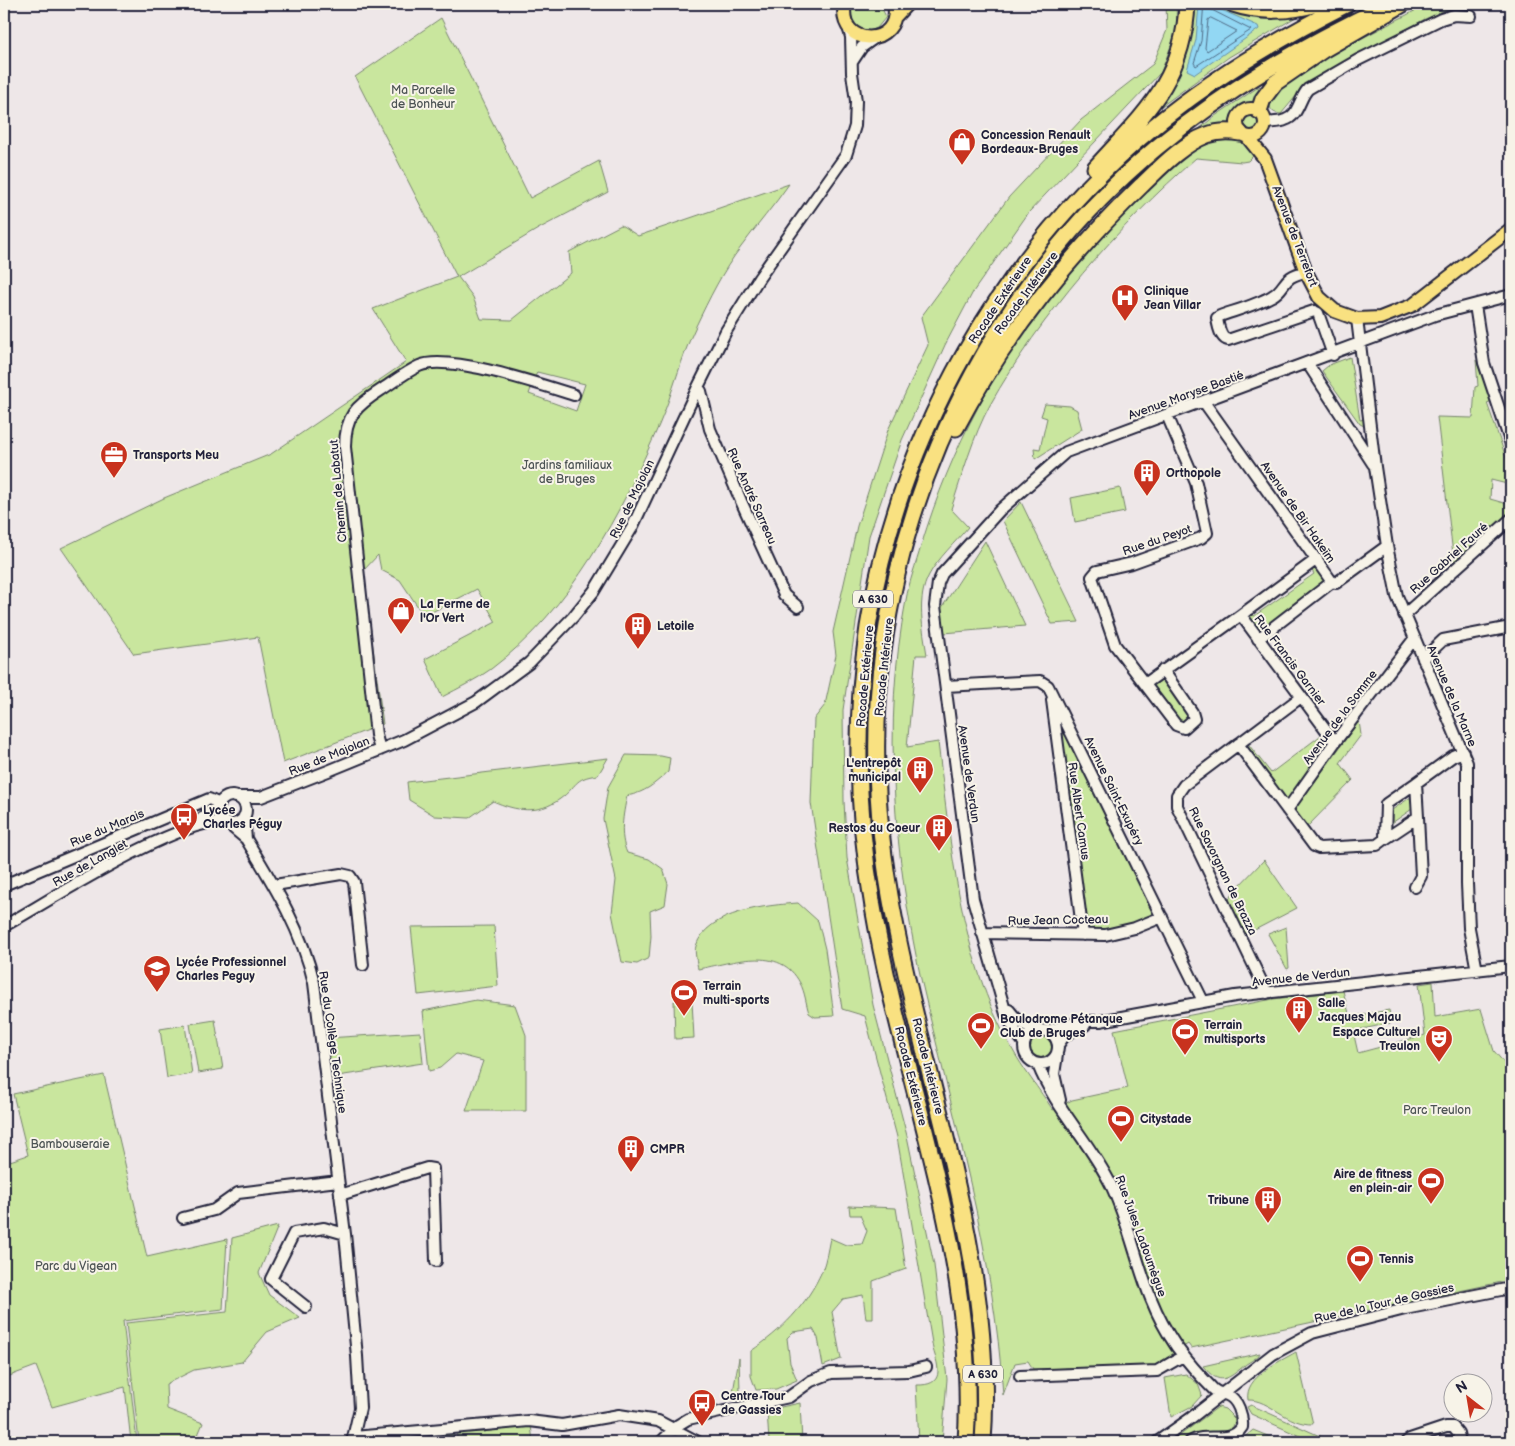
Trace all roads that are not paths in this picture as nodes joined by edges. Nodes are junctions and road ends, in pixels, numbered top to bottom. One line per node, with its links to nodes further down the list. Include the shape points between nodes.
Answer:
1 (845, 4): 12 (main road, via 843,11)
2 (894, 4): 11 (main road)
3 (907, 4): 11 (main road)
4 (1187, 4): 19 (highway, via 1181,50 1159,94 1087,177)
5 (1233, 4): 6 (highway, via 1255,10 1276,10)
6 (1316, 4)
7 (1347, 4): 19 (highway, Rocade Extérieure / A 630, via 1249,58 1172,112 1126,150)
8 (1390, 4): 33 (highway, Rocade Intérieure / A 630, via 1267,67 1186,124 1105,195 1035,277 992,340 947,425)
9 (1403, 4): 15 (highway, via 1275,82 1263,99)
10 (1471, 16): 15 (street, via 1454,15 1442,19 1358,60 1308,89 1290,118)
11 (894, 18): 13 (main road, via 888,29)
12 (848, 27): 13 (main road, via 861,36); 14 (street, Rue de Majolan)
13 (877, 37): 14 (street, via 862,47)
14 (852, 63): 27 (street, Rue de Majolan, via 855,126 846,155 726,331)
15 (1262, 123): 16 (main road, via 1256,137); 16 (main road, via 1250,109 1242,112 1237,120); 17 (main road, Avenue de Terrefort)
16 (1244, 136): 17 (main road, Avenue de Terrefort); 33 (highway, via 1217,132 1183,149 1119,207 1080,249 989,370)
17 (1264, 159): 20 (main road, Avenue de Terrefort)
18 (1511, 229): 23 (main road, Avenue de Terrefort, via 1413,306 1380,318)
19 (1034, 250): 100 (highway, Rocade Extérieure / A 630, via 965,353 915,455 898,504 874,595 861,700 860,778 867,865 882,954 956,1280 964,1368)
20 (1306, 272): 23 (main road, Avenue de Terrefort, via 1319,297 1335,311); 25 (street, via 1284,282 1273,296 1220,316 1218,322 1225,340 1228,340 1314,311 1318,313)
21 (1511, 295): 22 (street, Avenue Maryse Bastié)
22 (1475, 305): 24 (street, Avenue Maryse Bastié, via 1435,315); 31 (street, via 1484,363)
23 (1357, 318): 24 (street, Avenue de la Marne)
24 (1360, 345): 25 (street, Avenue Maryse Bastié); 32 (street, Avenue de la Marne)
25 (1334, 354): 26 (street, Avenue Maryse Bastié)
26 (1308, 364): 29 (street, Avenue Maryse Bastié); 32 (street)
27 (697, 389): 39 (street, Rue André Sarreau, via 701,391 716,444 758,540 784,595); 53 (street, Rue de Majolan, via 621,550 573,617 529,663 476,702)
28 (574, 395): 53 (street, Chemin de Labatut, via 482,369 440,362 420,365 369,398 351,414 345,431 345,447)
29 (1204, 402): 30 (street, Avenue Maryse Bastié); 36 (street, Avenue de Bir Hakeïm)
30 (1168, 415): 38 (street, Avenue Maryse Bastié, via 1074,448 1058,458 1000,510 942,574); 47 (street, Rue du Peyot, via 1196,483 1207,532 1201,538 1176,548 1094,574 1093,581 1115,645)
31 (1511, 444)
32 (1375, 467): 35 (street, Avenue de la Marne)
33 (917, 505): 101 (highway, Rocade Intérieure / A 630, via 898,571 882,654 878,806 904,965 970,1255 982,1356)
34 (1511, 518): 41 (street, Rue Gabriel Fauré)
35 (1387, 546): 37 (street, Avenue de Bir Hakeïm, via 1336,583); 41 (street, Avenue de la Marne)
36 (1317, 559): 37 (street, Avenue de Bir Hakeïm); 40 (street)
37 (1332, 582): 43 (street)
38 (935, 606): 48 (street, Avenue de Verdun)
39 (798, 607)
40 (1241, 615): 43 (street, Rue Francis Garnier); 46 (street, Rue Francis Garnier)
41 (1404, 615): 44 (street, Avenue de la Marne)
42 (1511, 627): 45 (street, via 1443,640)
43 (1258, 639): 50 (street, Rue Francis Garnier)
44 (1414, 639): 45 (street, Avenue de la Marne); 51 (street, Avenue de la Somme)
45 (1423, 659): 54 (street, Avenue de la Marne)
46 (1163, 670): 47 (street, Rue Francis Garnier); 47 (street, via 1192,712 1194,719 1189,725 1184,728 1176,725)
47 (1145, 684)
48 (946, 686): 49 (street, via 1040,681); 71 (street, Avenue de Verdun, via 969,872)
49 (1051, 690): 69 (street, Avenue Saint-Exupéry); 72 (street, Rue Albert Camus)
50 (1301, 697): 51 (street, Rue Francis Garnier); 52 (street, Rue Savorgnan de Brazza)
51 (1336, 742): 59 (street, Avenue de la Somme)
52 (1238, 744): 59 (street); 76 (street, Rue Savorgnan de Brazza, via 1184,785 1177,795 1177,806)
53 (380, 750): 57 (street, Rue de Majolan)
54 (1463, 752): 55 (street); 75 (street, Avenue de la Marne, via 1467,763 1469,928)
55 (1416, 782): 61 (street); 65 (street, via 1386,804)
56 (235, 797): 57 (street, Rue de Majolan); 58 (street, via 226,798); 60 (street, via 242,801)
57 (261, 797): 60 (street, Rue de Majolan)
58 (220, 804): 62 (street, via 219,816); 63 (street, Rue de Langlet); 66 (street, Rue du Marais, via 209,799)
59 (1287, 810): 65 (street, via 1314,846 1319,848 1377,845)
60 (245, 814): 62 (street, via 235,824); 64 (street, Rue du Collège Technique)
61 (1418, 817): 65 (street); 68 (street, via 1421,876)
62 (226, 823): 63 (street, Rue de Langlet); 64 (street, Rue du Collège Technique)
63 (191, 827): 70 (street, Rue de Langlet, via 129,856)
64 (246, 839): 67 (street, Rue du Collège Technique)
65 (1385, 839)
66 (4, 885)
67 (275, 885): 73 (street, via 341,874 350,876 354,882); 85 (street, Rue du Collège Technique, via 308,959 314,983)
68 (1415, 887)
69 (1162, 917): 72 (street, Rue Jean Cocteau, via 1105,935); 78 (street, Avenue Saint-Exupéry)
70 (4, 926)
71 (982, 933): 72 (street, Rue Jean Cocteau); 77 (street, Avenue de Verdun)
72 (1083, 935)
73 (363, 965)
74 (1511, 966): 75 (street, Avenue de Verdun)
75 (1477, 971): 76 (street, Avenue de Verdun)
76 (1267, 993): 78 (street, Avenue de Verdun)
77 (1003, 1000): 80 (street, Avenue de Verdun, via 1025,1027); 81 (street, Avenue de Verdun, via 1010,1024)
78 (1204, 1001): 79 (street, Avenue de Verdun)
79 (1095, 1021): 80 (street, Avenue de Verdun); 82 (street, Avenue de Verdun, via 1065,1036)
80 (1042, 1030): 81 (street, via 1030,1034); 82 (street, via 1054,1036)
81 (1024, 1043): 83 (street, via 1028,1059)
82 (1058, 1050): 83 (street, via 1049,1063); 84 (street, Rue Jules Ladoumègue, via 1054,1074)
83 (1038, 1064): 84 (street, Rue Jules Ladoumègue, via 1045,1083)
84 (1062, 1106): 92 (street, Rue Jules Ladoumègue, via 1111,1185 1150,1300)
85 (338, 1181): 86 (street, Rue du Collège Technique); 87 (street, via 238,1193 214,1210)
86 (340, 1195): 88 (street, Rue du Collège Technique); 89 (street, via 427,1168 433,1169)
87 (183, 1218)
88 (345, 1234): 91 (street, via 324,1228 294,1232 271,1279); 97 (street, Rue du Collège Technique, via 360,1408)
89 (436, 1261)
90 (1511, 1288): 95 (street, Rue de la Tour de Gassies, via 1405,1309 1312,1333 1273,1354)
91 (306, 1307)
92 (1183, 1356): 94 (street, via 1157,1370); 95 (street, Rue Jules Ladoumègue)
93 (926, 1367): 96 (street, via 909,1372 831,1372 789,1397 696,1417)
94 (1020, 1376)
95 (1221, 1394): 102 (street, Rue de la Tour de Gassies); 103 (street, Rue Jules Ladoumègue, via 1228,1395 1239,1407 1243,1420 1240,1431 1228,1440 1199,1438)
96 (674, 1430): 97 (street, via 658,1421 631,1415 562,1425 529,1421); 98 (street); 99 (street)
97 (353, 1440)
98 (661, 1442)
99 (698, 1442)
100 (966, 1442)
101 (983, 1442)
102 (1156, 1442)
103 (1190, 1442)
104 (1406, 1442): 105 (street, via 1446,1427 1452,1427 1458,1433)
105 (1460, 1442)

